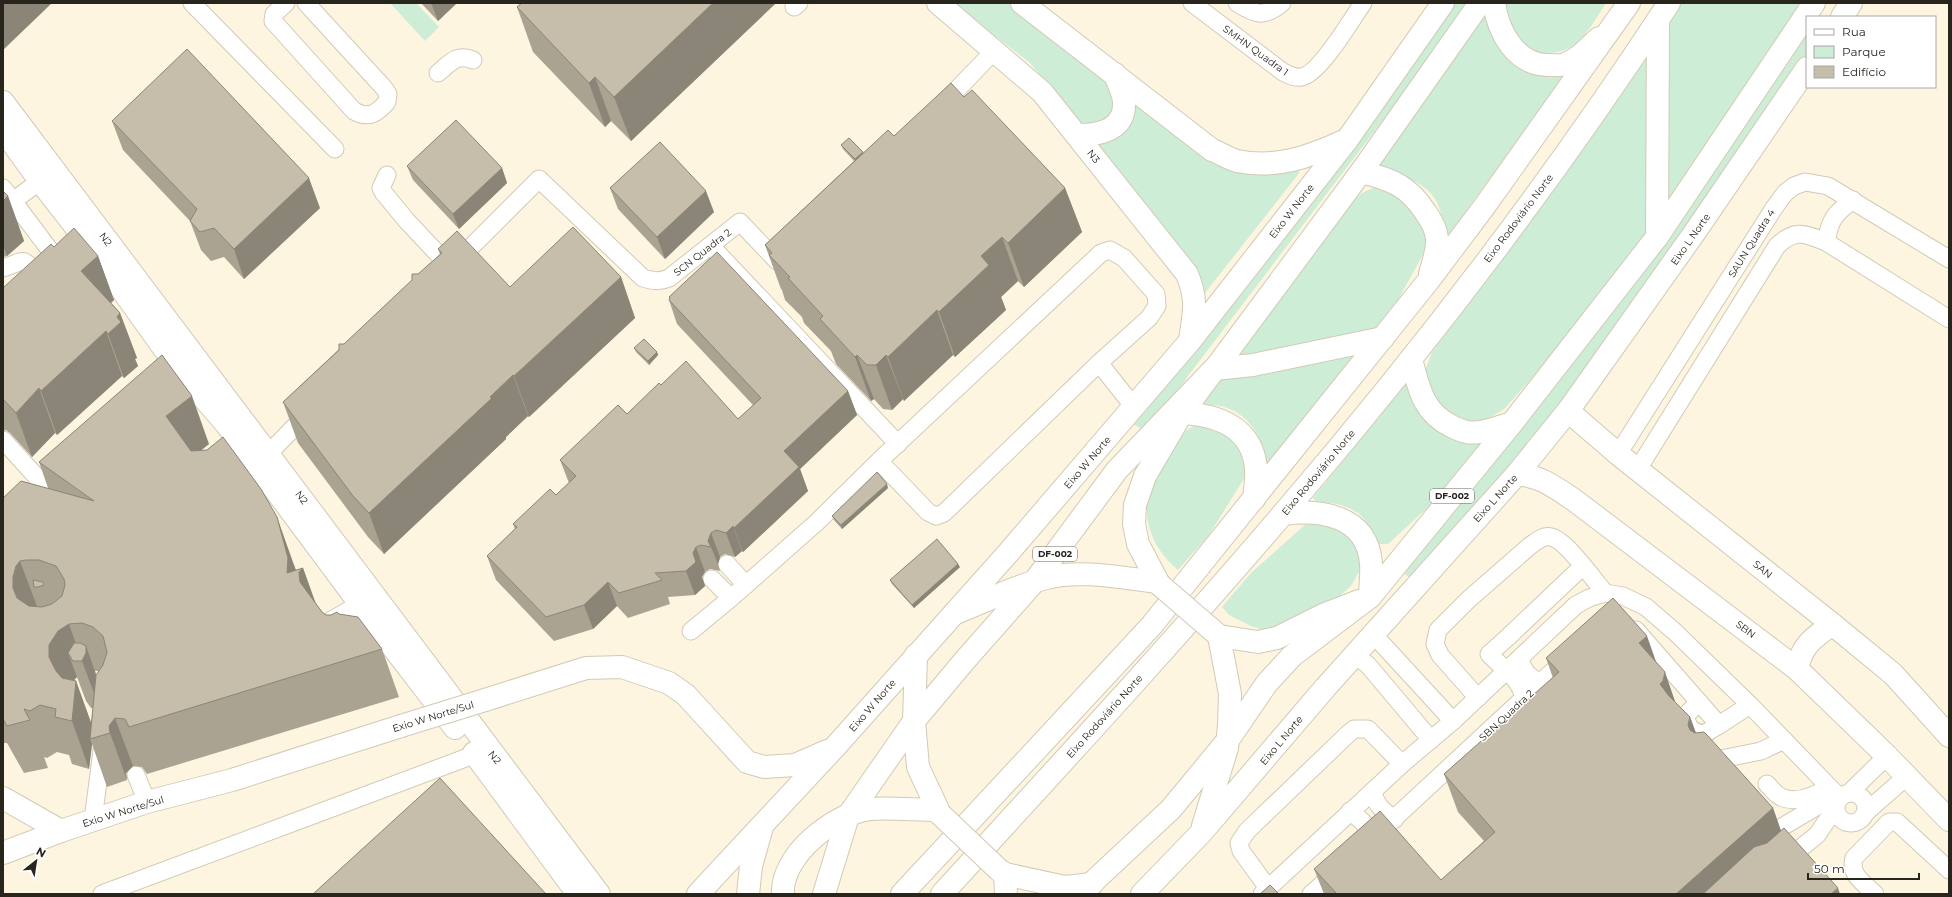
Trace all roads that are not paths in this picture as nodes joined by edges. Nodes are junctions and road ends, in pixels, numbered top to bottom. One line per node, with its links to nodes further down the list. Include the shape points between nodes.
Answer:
1 (192, 3): 30 (street)
2 (286, 3): 3 (street, via 274,14 273,21 354,111 368,116 372,114 387,102 388,94)
3 (306, 3)
4 (938, 3): 19 (main road, N3)
5 (1022, 3): 23 (main road)
6 (1192, 3): 9 (street, SMHN Quadra 1, via 1283,72 1302,77 1310,74 1322,62)
7 (1237, 3): 8 (street, via 1258,14 1266,14)
8 (1282, 3)
9 (1363, 3)
10 (1443, 3): 29 (main road, Eixo W Norte)
11 (1480, 3): 31 (main road)
12 (1494, 3): 18 (main road, via 1502,34 1512,47 1533,63 1545,66 1564,65 1579,57)
13 (1629, 3): 18 (main road)
14 (1814, 3): 36 (main road)
15 (1851, 3): 17 (main road)
16 (1663, 12): 36 (main road, Eixo Rodoviário Norte); 47 (main road, Eixo Rodoviário Norte, via 1545,182)
17 (1843, 16)
18 (1617, 21): 42 (main road)
19 (995, 50): 25 (street); 28 (main road, N3, via 1042,92)
20 (472, 60): 22 (street, via 458,57)
21 (1806, 69): 54 (main road, Eixo L Norte)
22 (438, 73)
23 (1115, 74): 28 (main road, via 1124,100 1124,112 1117,124 1108,131 1096,135); 29 (main road, via 1212,150 1236,161 1292,161)
24 (3, 102): 32 (main road, N2)
25 (929, 119)
26 (3, 121): 32 (main road, via 35,162 46,168)
27 (3, 130): 32 (main road, N2)
28 (1078, 135): 46 (main road, N3, via 1187,274 1195,304)
29 (1347, 140): 46 (main road, Eixo W Norte)
30 (335, 149)
31 (1361, 172): 42 (main road, via 1399,184 1418,200 1432,221 1437,237); 49 (main road)
32 (48, 175): 34 (street); 43 (main road, N2); 50 (main road, N2)
33 (387, 175): 38 (street, SCN Quadra 2, via 381,188 445,273 539,179 644,278 662,282)
34 (8, 195): 41 (street, via 55,257 53,266 36,282 26,261 21,260)
35 (1853, 200): 37 (street, via 1838,211 1832,220); 40 (street, SAUN Quadra 4); 62 (street, SAUN Quadra 4, via 1819,183 1805,182 1784,193)
36 (1657, 237): 56 (main road, DF-002)
37 (1826, 242): 44 (street); 64 (street, via 1805,233 1786,237 1777,246)
38 (711, 246): 39 (street, SCN Quadra 2, via 740,222 781,263); 59 (street)
39 (795, 255)
40 (1949, 259)
41 (3, 268)
42 (1429, 280): 45 (main road)
43 (155, 305): 50 (main road, via 164,329 179,350 180,358); 51 (main road, N2)
44 (1949, 319)
45 (1383, 338): 49 (main road, via 1253,365); 67 (main road)
46 (1190, 341): 53 (main road, Eixo W Norte)
47 (1411, 359): 56 (main road, via 1422,394 1438,419 1466,433 1479,433); 70 (main road, Eixo Rodoviário Norte)
48 (1098, 363): 53 (street); 59 (street, via 1149,318 1155,311 1158,298 1124,258 1110,250 1101,253); 63 (street, via 944,513 936,516 928,512)
49 (1214, 369): 55 (main road); 74 (main road, DF-002, via 1117,470)
50 (172, 373): 51 (main road, via 188,367); 57 (main road, N2)
51 (227, 398): 60 (main road, N2)
52 (318, 403): 60 (street)
53 (1134, 407): 81 (main road, Eixo W Norte)
54 (1568, 411): 62 (main road, SAN); 65 (main road, Eixo L Norte)
55 (1182, 413): 67 (main road, via 1217,419 1232,426 1244,436 1253,452 1256,469); 75 (main road, via 1145,476 1135,505 1134,524 1138,544)
56 (1512, 423): 78 (main road, DF-002)
57 (227, 425): 60 (main road, via 251,449 260,454); 68 (main road, N2)
58 (3, 440): 66 (street)
59 (898, 444): 63 (street)
60 (269, 453): 68 (main road, via 269,467); 80 (main road, N2)
61 (78, 454): 66 (street)
62 (1618, 454): 64 (main road, SAN)
63 (879, 461): 76 (street, via 816,523)
64 (1638, 469): 83 (main road, SAN)
65 (1516, 474): 86 (main road, Eixo L Norte); 92 (main road, SBN, via 1530,475 1548,482 1574,500)
66 (43, 484): 69 (street)
67 (1254, 499): 145 (main road, via 1152,625)
68 (286, 506): 80 (main road, N2, via 346,584)
69 (14, 511)
70 (1283, 514): 78 (main road, via 1319,513 1340,518 1355,528 1365,543 1371,562); 146 (main road, Eixo Rodoviário Norte, via 1165,650)
71 (727, 564): 76 (street)
72 (1583, 566): 77 (street); 93 (street, via 1489,654); 95 (street, via 1557,539 1550,536 1542,538 1469,599 1438,630 1435,644 1440,655)
73 (712, 579): 79 (street)
74 (1034, 582): 75 (main road, via 1076,575); 81 (main road); 99 (main road, DF-002)
75 (1159, 584): 85 (main road, bridge)
76 (746, 585): 79 (street)
77 (1605, 593): 91 (street, via 1576,605); 98 (street, via 1623,596 1646,607)
78 (1370, 597): 85 (main road, via 1323,615 1277,638 1258,642); 104 (main road, DF-002, via 1292,656 1267,683)
79 (731, 598): 84 (street)
80 (372, 610): 87 (street, via 325,624); 108 (main road, N2); 108 (main road, N2, via 387,621 398,624)
81 (953, 614): 89 (main road, Eixo W Norte)
82 (1623, 621): 97 (street, via 1635,629)
83 (1832, 624): 92 (main road, via 1804,648); 103 (main road, SAN, via 1892,674)
84 (691, 630)
85 (1215, 632): 104 (main road, via 1230,694)
86 (1373, 634): 90 (main road, Eixo L Norte); 100 (street)
87 (338, 642)
88 (1581, 645): 94 (street, SBN Quadra 2)
89 (916, 655): 99 (main road); 107 (main road, Eixo W Norte)
90 (1354, 655): 105 (street, via 1368,665); 130 (main road, Eixo L Norte)
91 (1519, 660): 93 (street); 94 (street, via 1527,674)
92 (1797, 669): 109 (main road, SBN)
93 (1506, 672): 95 (street); 96 (street, via 1518,681)
94 (1540, 683): 96 (street, SBN Quadra 2)
95 (1478, 698): 100 (street)
96 (1524, 698): 123 (street, SBN Quadra 2)
97 (1699, 702): 102 (street); 102 (street, via 1687,714 1687,722 1691,729 1704,734)
98 (1750, 705): 102 (street); 106 (street)
99 (914, 721): 119 (main road, via 918,767); 122 (main road, DF-002)
100 (1452, 721): 105 (street)
101 (104, 724): 124 (street)
102 (1719, 725)
103 (1949, 736)
104 (1228, 740): 130 (main road); 136 (main road, DF-002, via 1171,809)
105 (1431, 740): 111 (street)
106 (1784, 740): 110 (street, via 1761,751); 116 (street)
107 (835, 747): 118 (main road, Exio W Norte/Sul, bridge, via 795,765 764,767 747,762 686,695 670,683 622,667 586,668 232,780); 127 (main road, Eixo W Norte)
108 (482, 752): 138 (street); 139 (main road, N2); 140 (main road, N2)
109 (1887, 756): 113 (main road, SBN); 116 (street)
110 (1711, 761)
111 (1402, 764): 115 (street); 137 (street, via 1368,729 1354,729 1348,734 1247,831 1239,843 1241,851)
112 (136, 775): 118 (street)
113 (1907, 776): 121 (street); 125 (main road, SBN)
114 (1767, 784): 116 (street, via 1776,794 1788,799)
115 (1373, 792): 120 (street); 123 (street, via 1374,801)
116 (1838, 796): 121 (street, via 1860,796 1864,801); 126 (street, via 1839,817); 128 (street); 131 (street)
117 (3, 798): 129 (main road)
118 (147, 802): 124 (main road, Exio W Norte/Sul)
119 (939, 812): 122 (main road, via 869,809); 135 (main road, bridge)
120 (1350, 812): 132 (street, via 1363,822); 137 (street)
121 (1865, 813): 126 (street, via 1857,822)
122 (848, 816): 143 (main road, via 828,826 810,840 795,858 787,875); 144 (main road, DF-002)
123 (1395, 819): 132 (street, SBN Quadra 2)
124 (92, 820): 129 (main road, Exio W Norte/Sul)
125 (1949, 820)
126 (1848, 823): 131 (street, via 1834,831)
127 (762, 827): 141 (main road, Eixo W Norte); 142 (main road, via 751,866)
128 (1782, 827)
129 (61, 831): 133 (main road, Exio W Norte/Sul)
130 (1201, 833): 147 (main road, Eixo L Norte)
131 (1817, 835): 149 (street)
132 (1362, 848): 148 (street, SBN Quadra 2)
133 (3, 853)
134 (1949, 870): 150 (street, via 1897,822 1889,822 1854,858 1852,866 1853,872)
135 (1003, 879): 136 (main road)
136 (1086, 889)
137 (1265, 891)
138 (102, 894)
139 (578, 894)
140 (599, 894)
141 (698, 894)
142 (748, 894)
143 (783, 894)
144 (824, 894)
145 (902, 894)
146 (942, 894)
147 (1142, 894)
148 (1311, 894)
149 (1750, 894)
150 (1875, 894)

